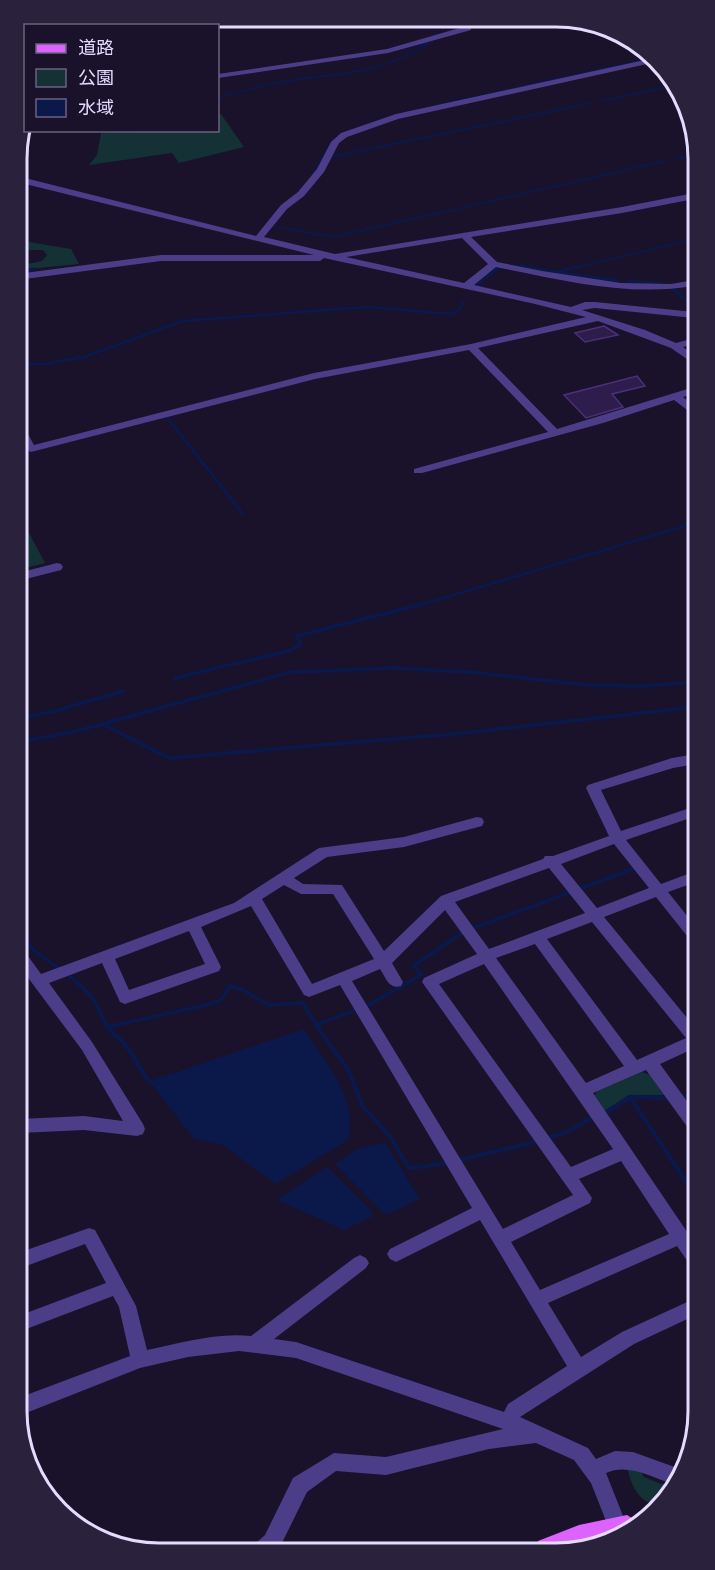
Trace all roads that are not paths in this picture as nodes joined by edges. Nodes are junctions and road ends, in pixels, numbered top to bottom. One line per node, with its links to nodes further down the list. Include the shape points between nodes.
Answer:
1 (469, 27): 3 (street, via 397,49)
2 (645, 62): 7 (street, via 396,117 344,135 335,142 321,170)
3 (219, 76)
4 (27, 181): 7 (street)
5 (688, 197): 6 (street)
6 (465, 236): 8 (street); 9 (street)
7 (258, 239): 8 (street)
8 (330, 256): 10 (street, via 306,260 161,258); 12 (street)
9 (494, 264): 11 (street, via 592,282 670,288); 12 (street)
10 (27, 276)
11 (688, 284)
12 (465, 287): 13 (street)
13 (572, 310): 14 (street, via 595,305); 15 (street)
14 (688, 314)
15 (598, 318): 17 (street, via 640,330); 18 (street)
16 (688, 343): 17 (street)
17 (675, 346): 19 (street)
18 (471, 347): 23 (street); 24 (street, via 314,376 31,448)
19 (688, 356)
20 (688, 392): 21 (street)
21 (675, 396): 22 (street); 23 (street)
22 (688, 407)
23 (554, 432): 25 (street)
24 (27, 441)
25 (418, 471)
26 (57, 567): 27 (street)
27 (27, 575)
28 (688, 760): 31 (street, via 593,788)
29 (688, 814): 31 (street)
30 (477, 822): 33 (street, via 405,842 324,852)
31 (617, 838): 32 (street); 35 (street)
32 (550, 860): 37 (street); 38 (street)
33 (283, 878): 36 (street); 44 (street, via 301,889 337,889)
34 (688, 879): 35 (street)
35 (659, 890): 38 (street); 40 (street)
36 (254, 899): 39 (street); 46 (street, via 309,991)
37 (446, 900): 43 (street); 44 (street)
38 (594, 915): 41 (street); 49 (street)
39 (193, 925): 42 (street); 42 (street, via 214,967 124,998)
40 (688, 927)
41 (538, 937): 43 (street); 52 (street)
42 (107, 957): 47 (street)
43 (484, 957): 53 (street); 57 (street, via 429,982)
44 (383, 962): 46 (street); 48 (street)
45 (27, 966): 47 (street)
46 (344, 978): 58 (street)
47 (38, 981): 55 (street, via 87,1046 137,1129 84,1123)
48 (396, 982)
49 (688, 1030)
50 (688, 1044): 51 (street)
51 (649, 1061): 52 (street); 54 (street)
52 (634, 1068): 53 (street)
53 (583, 1091): 56 (street)
54 (688, 1115)
55 (27, 1124)
56 (624, 1152): 57 (street); 59 (street)
57 (568, 1176): 60 (street, via 584,1198)
58 (484, 1210): 60 (street); 62 (street)
59 (680, 1237): 61 (street); 66 (street)
60 (501, 1238): 66 (street)
61 (688, 1249)
62 (396, 1254)
63 (27, 1258): 65 (street, via 90,1235)
64 (360, 1263): 69 (street)
65 (117, 1287): 68 (street); 70 (street, via 127,1306)
66 (537, 1299): 71 (street)
67 (688, 1310): 71 (street, via 628,1338)
68 (27, 1321)
69 (253, 1345): 70 (street, via 188,1349); 73 (street, via 296,1350)
70 (140, 1360): 72 (street)
71 (578, 1369): 73 (street, via 514,1410)
72 (27, 1404)
73 (509, 1422): 74 (street)
74 (537, 1433): 75 (street, via 581,1454); 79 (street, via 489,1440 386,1466 334,1462 300,1485)
75 (592, 1470): 76 (street, via 615,1460 633,1461); 77 (street)
76 (671, 1475)
77 (620, 1526)
78 (613, 1530): 80 (main road)
79 (271, 1543)
80 (562, 1543)

